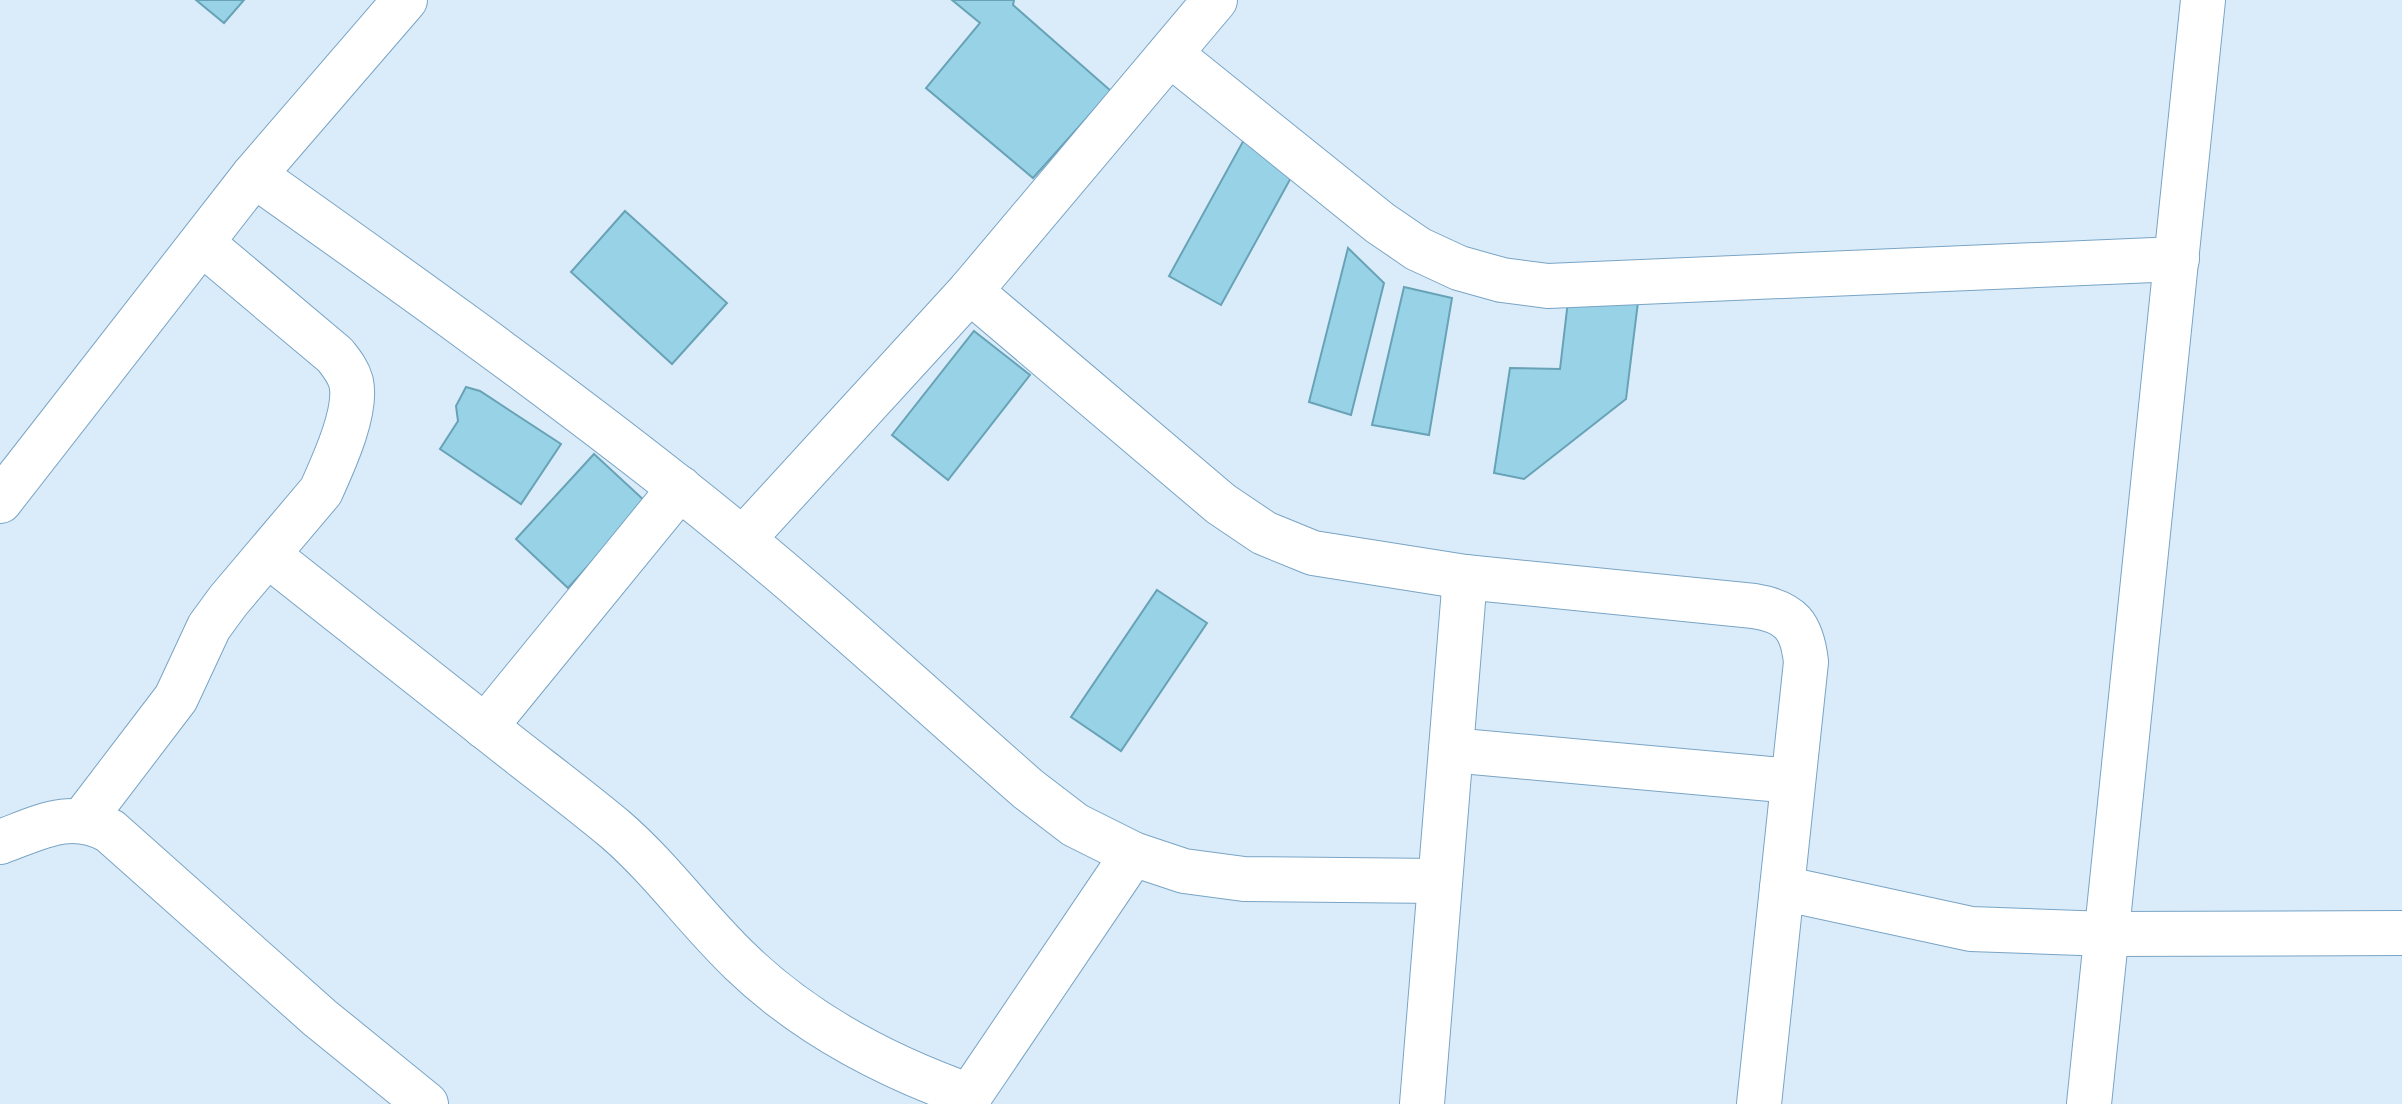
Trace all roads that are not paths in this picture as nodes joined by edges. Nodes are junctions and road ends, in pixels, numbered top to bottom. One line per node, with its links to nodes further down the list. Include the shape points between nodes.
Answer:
1 (405, 0): 5 (street)
2 (1215, 0): 4 (street)
3 (2203, 0): 7 (street)
4 (1170, 54): 7 (street, via 1380,223 1431,255 1502,280 1548,286); 8 (street)
5 (254, 175): 6 (street); 9 (street, via 489,341)
6 (203, 244): 10 (street); 12 (street, via 335,355 351,383 349,416 321,491)
7 (2177, 259): 23 (street)
8 (970, 291): 11 (street); 13 (street, via 1221,504 1264,533 1313,553)
9 (680, 488): 11 (street); 14 (street)
10 (0, 501)
11 (743, 539): 19 (street, via 1028,789 1075,825)
12 (268, 555): 14 (street); 17 (street, via 209,627 176,698)
13 (1465, 577): 15 (street); 16 (street, via 1776,610 1793,622 1804,641)
14 (485, 727): 24 (street, via 615,829 782,998 871,1056)
15 (1451, 750): 16 (street); 20 (street)
16 (1793, 781): 21 (street)
17 (83, 820): 18 (street, via 65,820); 25 (street, via 110,831 320,1018)
18 (0, 842)
19 (1133, 854): 20 (street, via 1184,871 1244,879); 24 (street)
20 (1440, 881): 26 (street)
21 (1782, 888): 23 (street, via 1971,929); 27 (street)
22 (2402, 933): 23 (street)
23 (2107, 934): 28 (street)
24 (967, 1100)
25 (426, 1104)
26 (1422, 1104)
27 (1759, 1104)
28 (2089, 1104)

